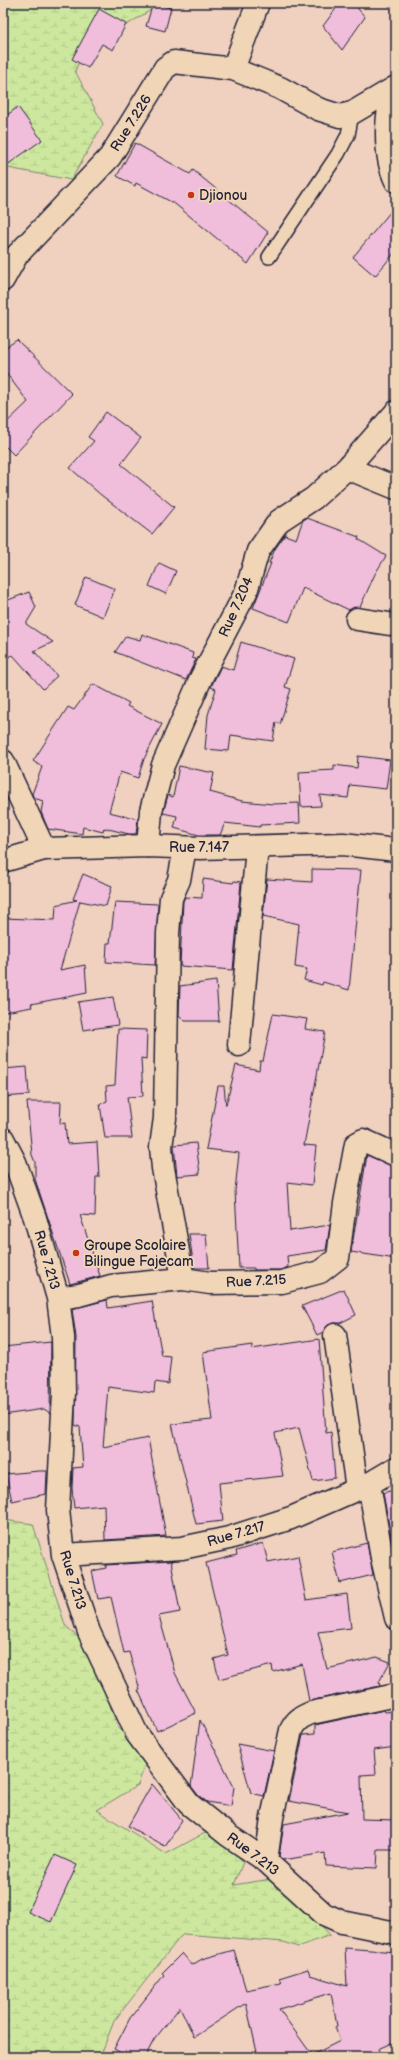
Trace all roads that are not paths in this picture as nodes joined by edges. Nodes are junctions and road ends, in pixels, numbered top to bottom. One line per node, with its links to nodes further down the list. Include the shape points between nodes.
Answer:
1 (258, 3): 2 (street)
2 (232, 69): 4 (street, Rue 7.226, via 280,88 318,109 340,116); 7 (street, Rue 7.226, via 174,62 165,68 110,157 17,255)
3 (396, 87): 4 (street); 5 (street, via 391,97 387,131 389,154)
4 (352, 113): 6 (lane, via 348,135 338,154)
5 (396, 180)
6 (269, 257)
7 (3, 280)
8 (396, 412): 9 (street, Rue 7.204)
9 (347, 468): 10 (street); 14 (street, Rue 7.204, via 314,498 279,521 258,551 246,592 202,676 163,765 151,811)
10 (396, 488)
11 (357, 619): 12 (street)
12 (396, 625)
13 (3, 761): 17 (street)
14 (148, 846): 16 (street, Rue 7.147); 17 (street, Rue 7.147)
15 (258, 847): 16 (street, Rue 7.147); 18 (street, Rue 7.147, via 343,844); 20 (street)
16 (185, 848): 23 (street, via 179,880 171,898 168,934 165,1118 161,1147)
17 (44, 849): 19 (street, Rue 7.147)
18 (396, 850)
19 (3, 861)
20 (239, 1045)
21 (3, 1139): 24 (street, Rue 7.213, via 15,1162 35,1218)
22 (396, 1155): 23 (street, Rue 7.215, via 363,1140 356,1144 338,1258 320,1272 282,1282 210,1283)
23 (183, 1279): 24 (street, Rue 7.215, via 111,1286)
24 (58, 1298): 28 (street, Rue 7.213, via 63,1337 64,1393 58,1510)
25 (335, 1335): 27 (street)
26 (396, 1468): 27 (street, Rue 7.217)
27 (363, 1487): 28 (street, Rue 7.217, via 291,1518 229,1538 182,1548); 29 (street)
28 (64, 1555): 31 (street, Rue 7.213, via 89,1632 137,1734 189,1804)
29 (396, 1618)
30 (396, 1694): 31 (street, via 311,1713 294,1723 272,1818)
31 (266, 1861): 32 (street, Rue 7.213, via 324,1914 342,1922)
32 (396, 1933)

